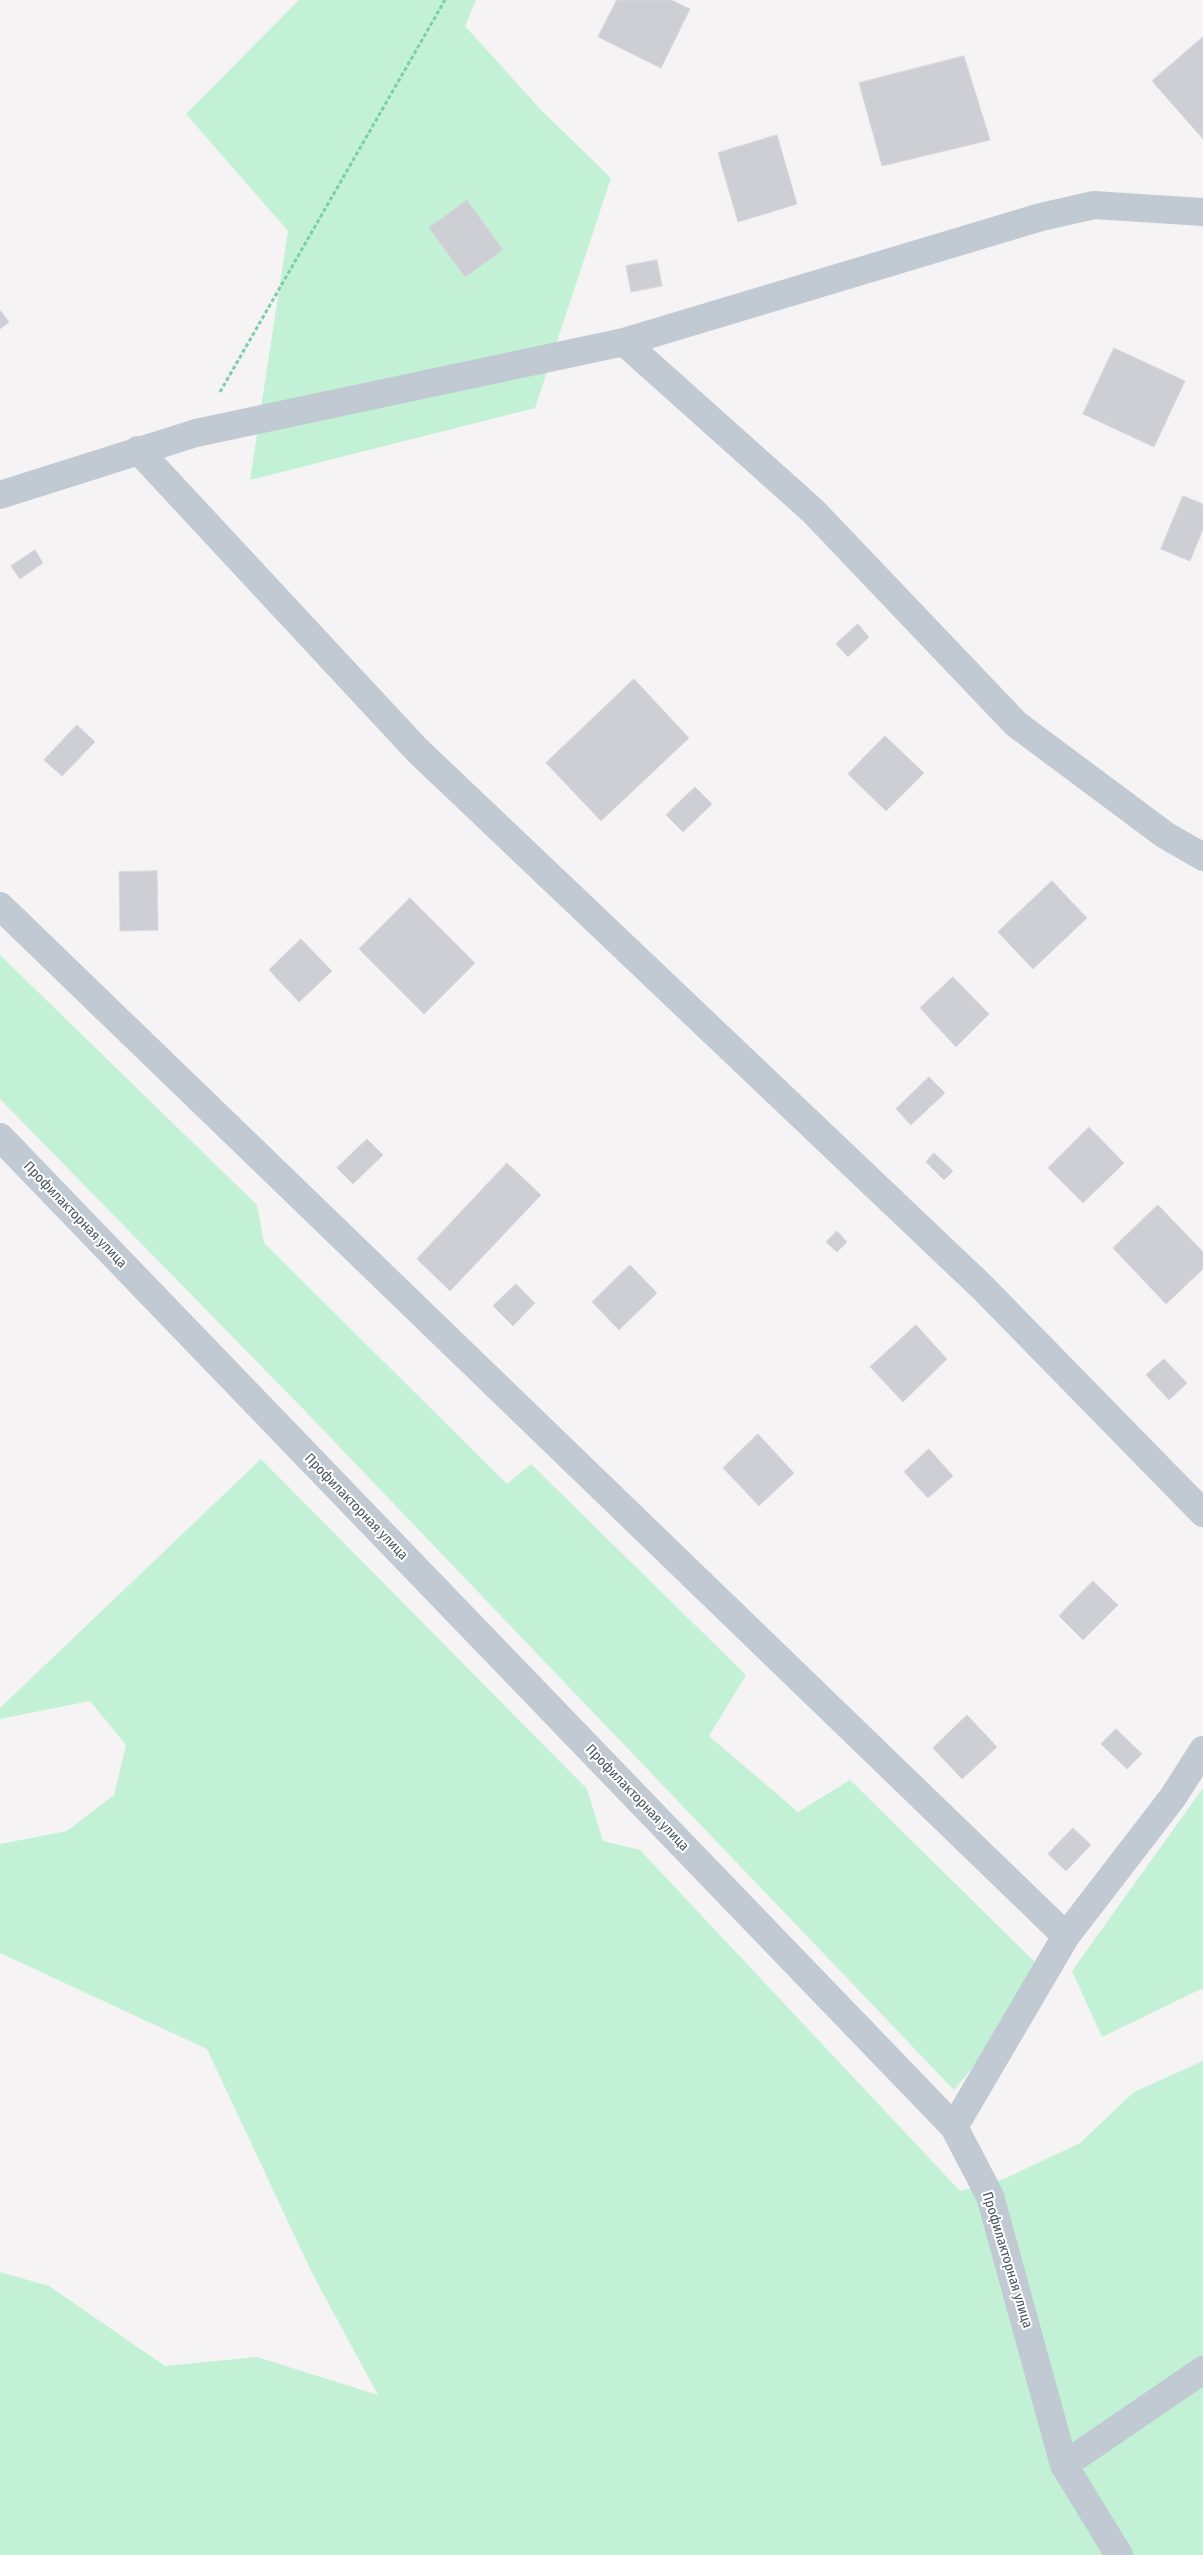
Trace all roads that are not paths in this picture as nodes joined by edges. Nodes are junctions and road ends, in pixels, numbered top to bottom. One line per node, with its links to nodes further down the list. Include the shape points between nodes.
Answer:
1 (1203, 212): 2 (street, via 1094,205 1042,217)
2 (624, 342): 3 (street, via 196,433); 5 (street, via 812,511 1016,724 1165,834)
3 (138, 450): 4 (street); 8 (street, via 417,750 982,1286)
4 (0, 495)
5 (1203, 856)
6 (0, 906): 10 (street)
7 (0, 1137): 11 (street, Профилакторная улица)
8 (1203, 1513)
9 (1203, 1750): 10 (street, via 1173,1797)
10 (1066, 1936): 11 (street)
11 (954, 2127): 13 (street, Профилакторная улица, via 990,2196)
12 (1203, 2370): 13 (street)
13 (1064, 2464): 14 (street, Профилакторная улица)
14 (1119, 2555)

